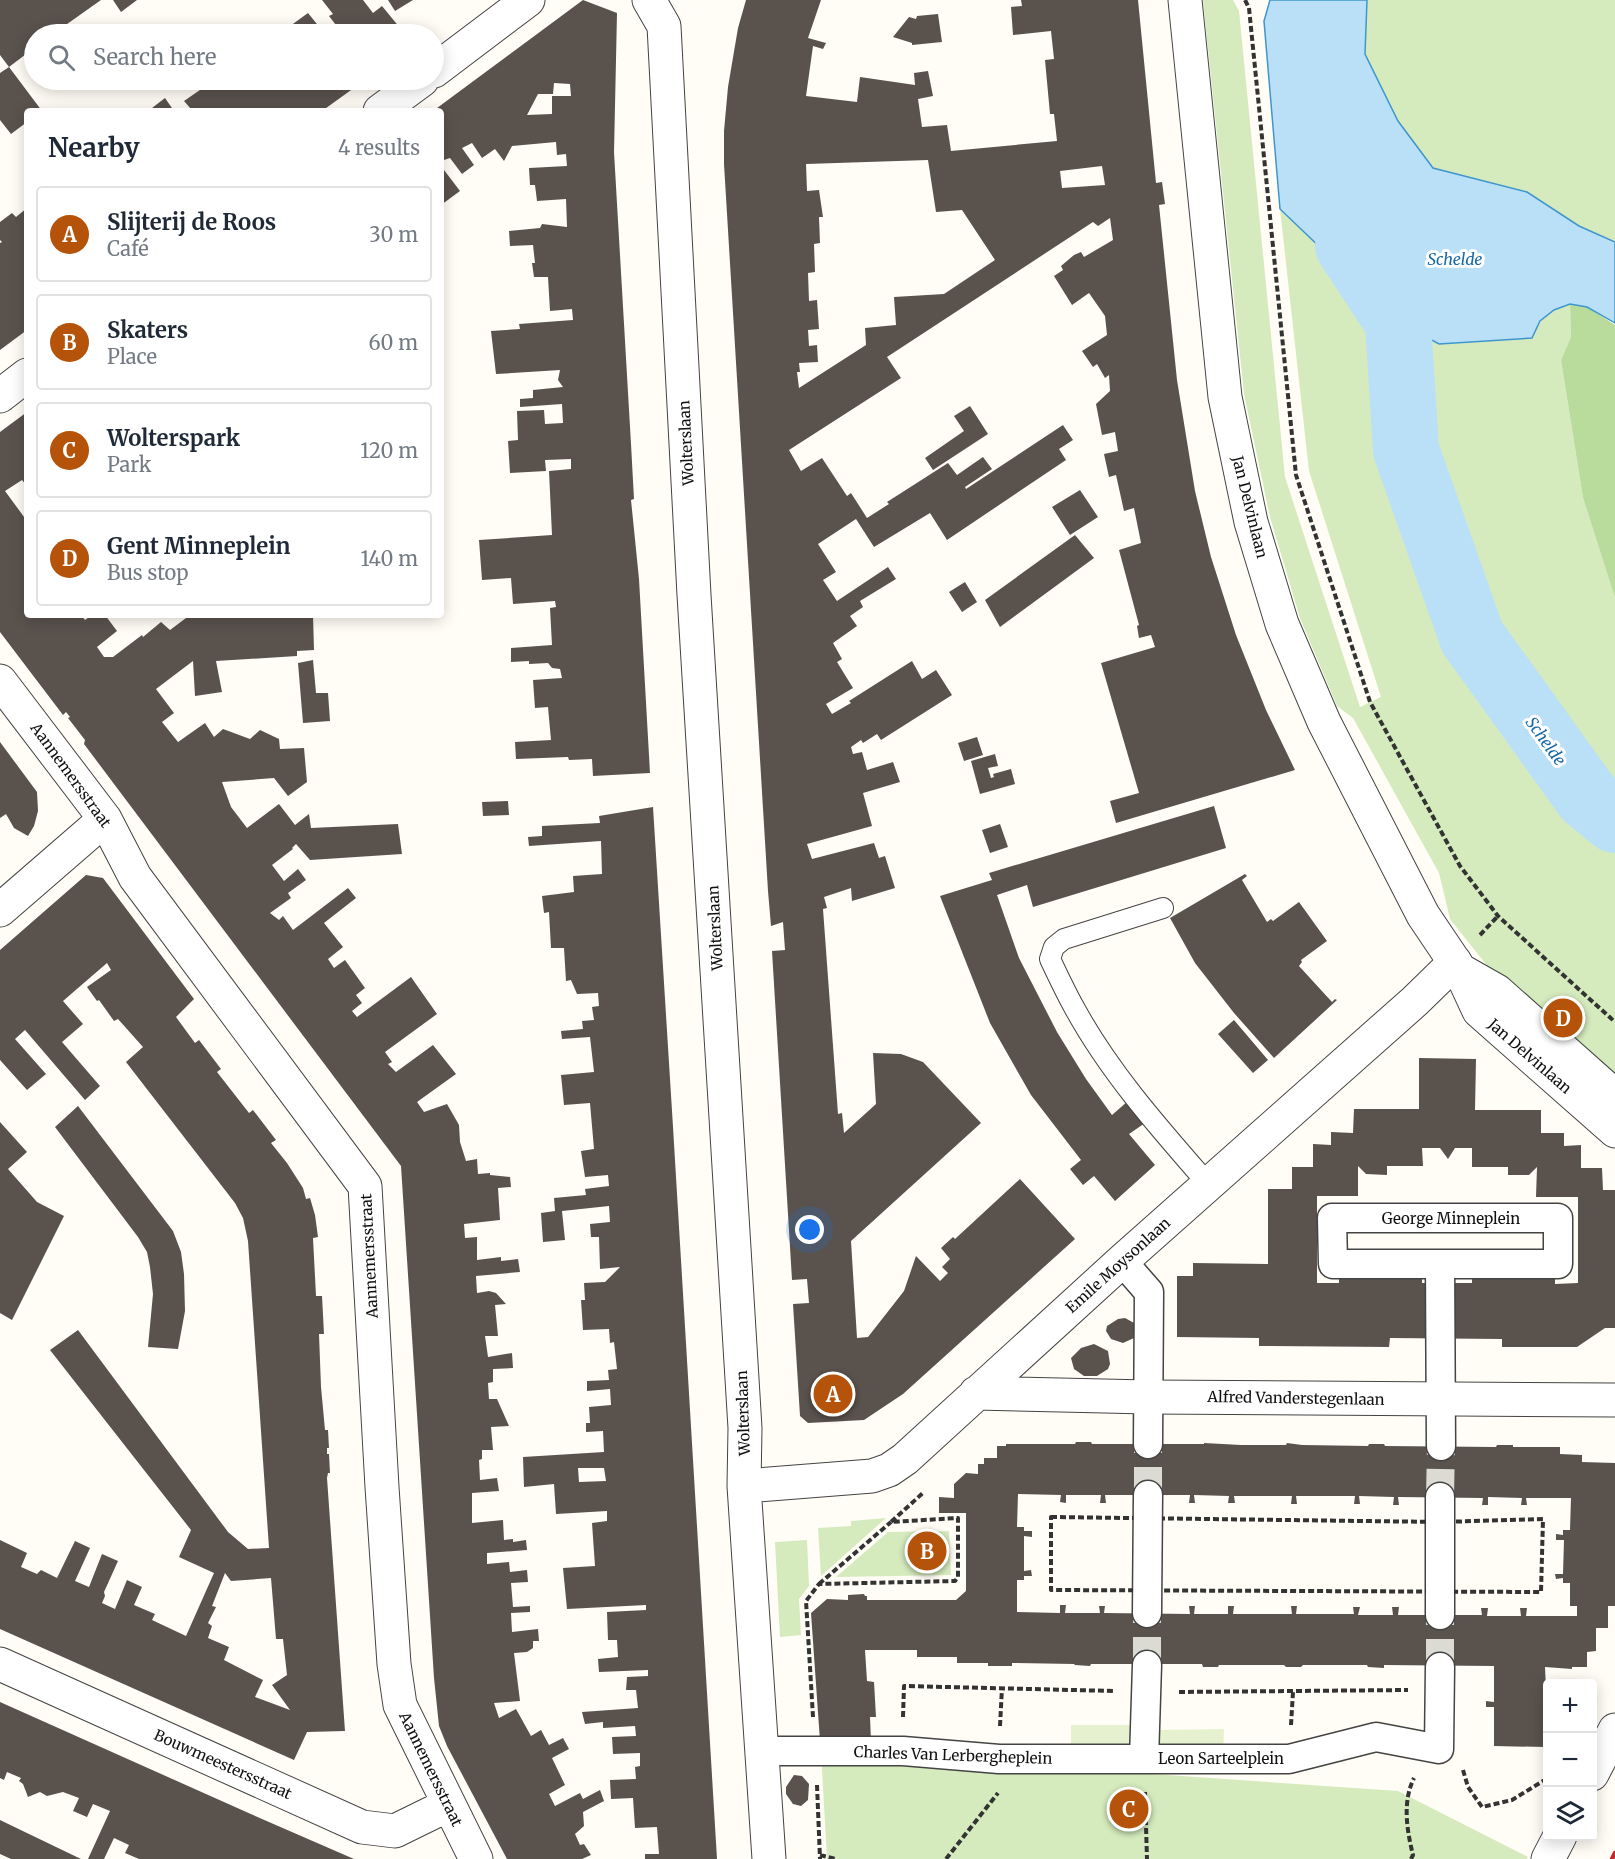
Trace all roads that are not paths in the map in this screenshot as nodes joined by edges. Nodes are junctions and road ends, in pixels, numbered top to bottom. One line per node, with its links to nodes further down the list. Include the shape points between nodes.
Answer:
1 (528, 0): 4 (street)
2 (649, 0): 25 (street, Wolterslaan, via 664,26 744,1416)
3 (1185, 0): 13 (street, Jan Delvinlaan, via 1225,397 1251,522 1282,624 1324,722 1423,915)
4 (444, 63)
5 (408, 90): 6 (street)
6 (384, 108)
7 (24, 377): 8 (street)
8 (0, 396)
9 (0, 681): 10 (street, Aannemersstraat)
10 (105, 819): 12 (street); 37 (street, Aannemersstraat, via 135,877 365,1186 394,1664 400,1705)
11 (1164, 908): 16 (lane, via 1064,939 1054,947 1050,959 1112,1068)
12 (0, 910)
13 (1458, 966): 14 (street, Jan Delvinlaan, via 1497,991); 15 (street, Jan Delvinlaan, via 1479,1011); 16 (street, Emile Moysonlaan)
14 (1615, 1096)
15 (1615, 1131)
16 (1208, 1184): 17 (street, Emile Moysonlaan)
17 (1122, 1261): 19 (street, Emile Moysonlaan); 20 (street, via 1149,1292)
18 (1440, 1264): 18 (street, George Minneplein, via 1333,1264 1332,1218 1558,1218 1558,1264); 21 (street)
19 (976, 1393): 20 (street, Alfred Vanderstegenlaan); 25 (street, Emile Moysonlaan, via 889,1470 872,1476)
20 (1148, 1397): 21 (street, Alfred Vanderstegenlaan); 23 (street)
21 (1441, 1400): 22 (street, Alfred Vanderstegenlaan); 24 (street)
22 (1615, 1400)
23 (1148, 1444)
24 (1441, 1446)
25 (744, 1486): 34 (street, Wolterslaan)
26 (1148, 1506): 28 (street)
27 (1441, 1509): 29 (street)
28 (1147, 1602)
29 (1440, 1604)
30 (0, 1664): 37 (street, Bouwmeestersstraat, via 362,1827 395,1831)
31 (1147, 1665): 35 (street)
32 (1440, 1667): 35 (street, Leon Sarteelplein, via 1440,1749 1376,1737 1289,1759)
33 (1615, 1730): 36 (street)
34 (762, 1751): 35 (street, Charles Van Lerbergheplein, via 903,1751 999,1759); 40 (street, Wolterslaan)
35 (1144, 1759)
36 (1597, 1766)
37 (448, 1805): 39 (street, Aannemersstraat)
38 (1557, 1841): 41 (street)
39 (476, 1859)
40 (770, 1859)
41 (1548, 1859)

